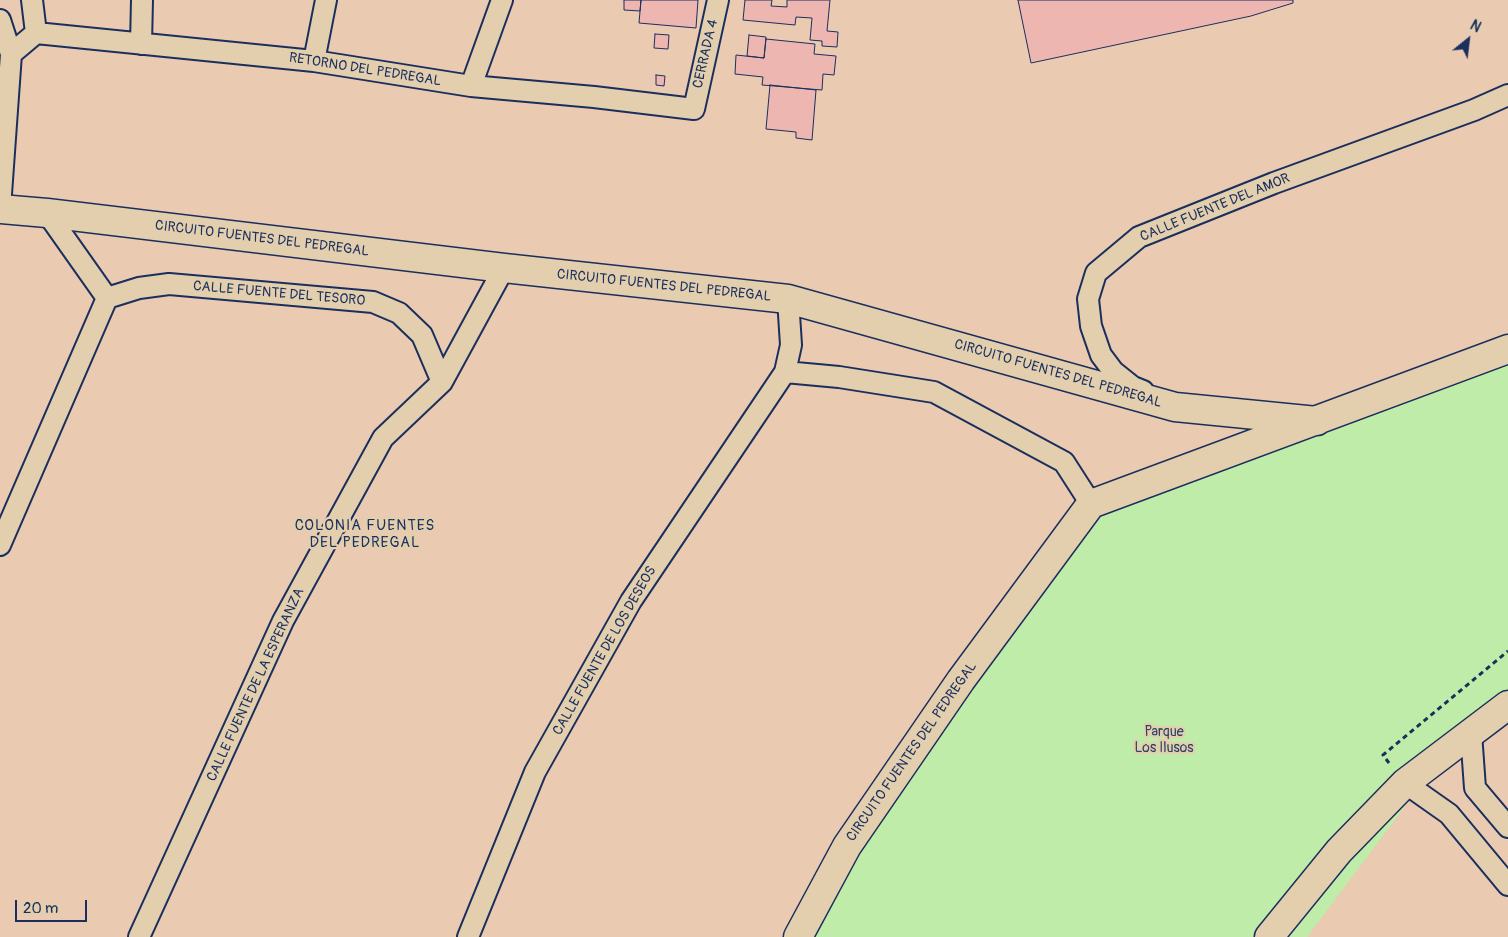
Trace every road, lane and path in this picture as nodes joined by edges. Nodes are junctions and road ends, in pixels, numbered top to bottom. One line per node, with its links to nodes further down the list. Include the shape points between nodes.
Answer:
1 (32, 0): 7 (street)
2 (142, 0): 8 (street)
3 (326, 0): 10 (street)
4 (502, 0): 11 (street)
5 (718, 0): 13 (street, CERRADA 4)
6 (0, 20): 9 (street)
7 (36, 33): 8 (street, RETORNO DEL PEDREGAL); 9 (street)
8 (141, 44): 10 (street, RETORNO DEL PEDREGAL)
9 (11, 54): 14 (street)
10 (314, 61): 11 (street, RETORNO DEL PEDREGAL)
11 (472, 86): 13 (street, RETORNO DEL PEDREGAL)
12 (1508, 95): 22 (street, CALLE FUENTE DEL AMOR, via 1139,237 1096,273 1088,299 1091,326 1101,355 1113,371 1133,386)
13 (694, 109)
14 (0, 209): 15 (street, CIRCUITO FUENTES DEL PEDREGAL)
15 (47, 212): 16 (street, CIRCUITO FUENTES DEL PEDREGAL); 17 (street)
16 (504, 268): 18 (street, CIRCUITO FUENTES DEL PEDREGAL); 21 (street, CALLE FUENTE DE LA ESPERANZA)
17 (106, 298): 21 (street, CALLE FUENTE DEL TESORO, via 139,288 169,284 373,302 399,313 422,335); 25 (street)
18 (788, 299): 20 (street, CALLE FUENTE DE LOS DESEOS, via 791,345); 22 (street, CIRCUITO FUENTES DEL PEDREGAL)
19 (1508, 348): 23 (street, CIRCUITO FUENTES DEL PEDREGAL)
20 (785, 372): 24 (street, via 934,392 1064,462); 32 (street, CALLE FUENTE DE LOS DESEOS, via 616,627 535,772)
21 (442, 382): 33 (street, CALLE FUENTE DE LA ESPERANZA, via 383,438 373,456 283,621)
22 (1175, 407): 23 (street, CIRCUITO FUENTES DEL PEDREGAL)
23 (1317, 421): 24 (street, CIRCUITO FUENTES DEL PEDREGAL)
24 (1090, 504): 34 (street, CIRCUITO FUENTES DEL PEDREGAL, via 961,680 847,846)
25 (0, 545)
26 (1508, 651): 29 (path, via 1382,755)
27 (1508, 705): 28 (street)
28 (1471, 734): 29 (street); 30 (street, via 1475,788)
29 (1405, 783): 31 (street, via 1449,814); 35 (street, via 1339,851)
30 (1508, 827)
31 (1508, 885)
32 (471, 932)
33 (139, 937)
34 (798, 937)
35 (1269, 937)

